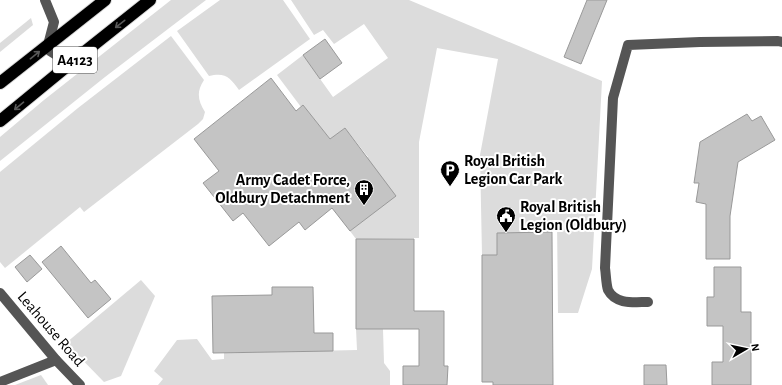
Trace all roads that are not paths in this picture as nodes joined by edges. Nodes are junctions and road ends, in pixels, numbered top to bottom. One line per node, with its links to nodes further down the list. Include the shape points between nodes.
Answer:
1 (45, 0): 6 (street, via 54,22)
2 (105, 0): 6 (highway, A4123)
3 (150, 0): 4 (highway, A4123, one-way to 4)
4 (99, 40): 6 (street, via 68,57 58,56 50,51); 8 (highway, A4123, one-way to 8)
5 (782, 42): 10 (street, via 778,40 628,45 613,98 605,268 608,289 616,298 624,302)
6 (48, 45): 7 (highway, A4123, one-way to 6)
7 (0, 83)
8 (0, 121)
9 (0, 293): 11 (street, Leahouse Road)
10 (648, 302)
11 (56, 360): 12 (street); 13 (street, Leahouse Road)
12 (0, 382)
13 (80, 385)

